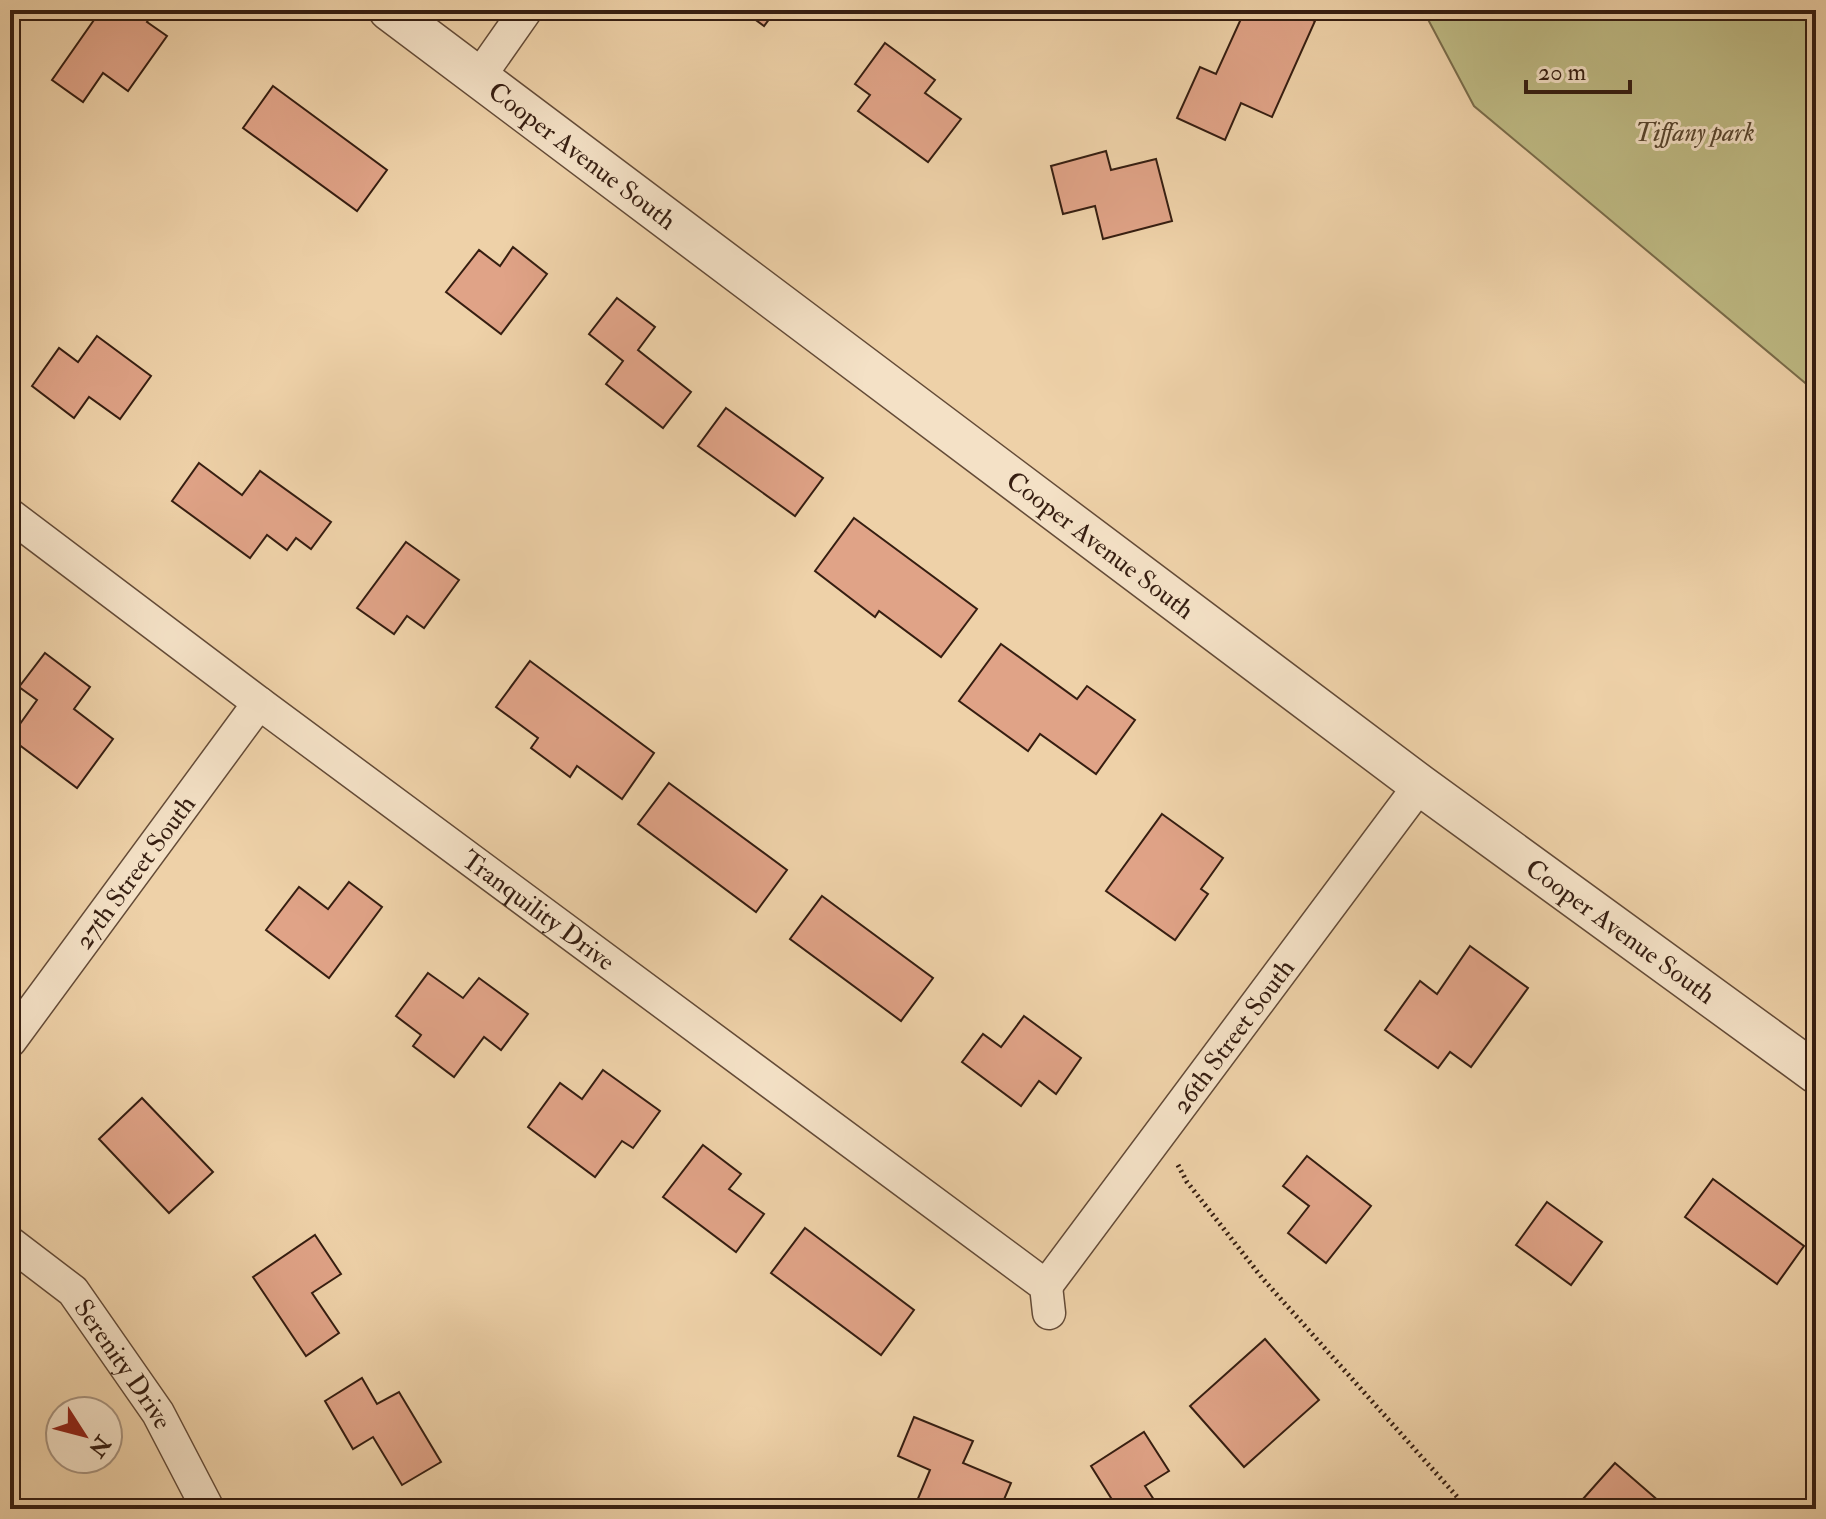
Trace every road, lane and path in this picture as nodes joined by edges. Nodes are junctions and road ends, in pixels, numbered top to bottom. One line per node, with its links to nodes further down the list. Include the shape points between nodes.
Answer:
1 (389, 10): 3 (street, Cooper Avenue South)
2 (526, 10): 3 (street)
3 (479, 77): 6 (street, Cooper Avenue South)
4 (10, 515): 5 (street, Tranquility Drive)
5 (259, 703): 7 (street, 27th Street South); 11 (street, Tranquility Drive)
6 (1420, 785): 8 (street, Cooper Avenue South); 9 (street, 26th Street South)
7 (10, 1041)
8 (1816, 1073)
9 (1160, 1133): 11 (street, 26th Street South); 13 (path, via 1187,1182 1263,1279)
10 (10, 1243): 12 (street, Serenity Drive, via 73,1291 158,1413)
11 (1048, 1300)
12 (208, 1509)
13 (1468, 1509)

